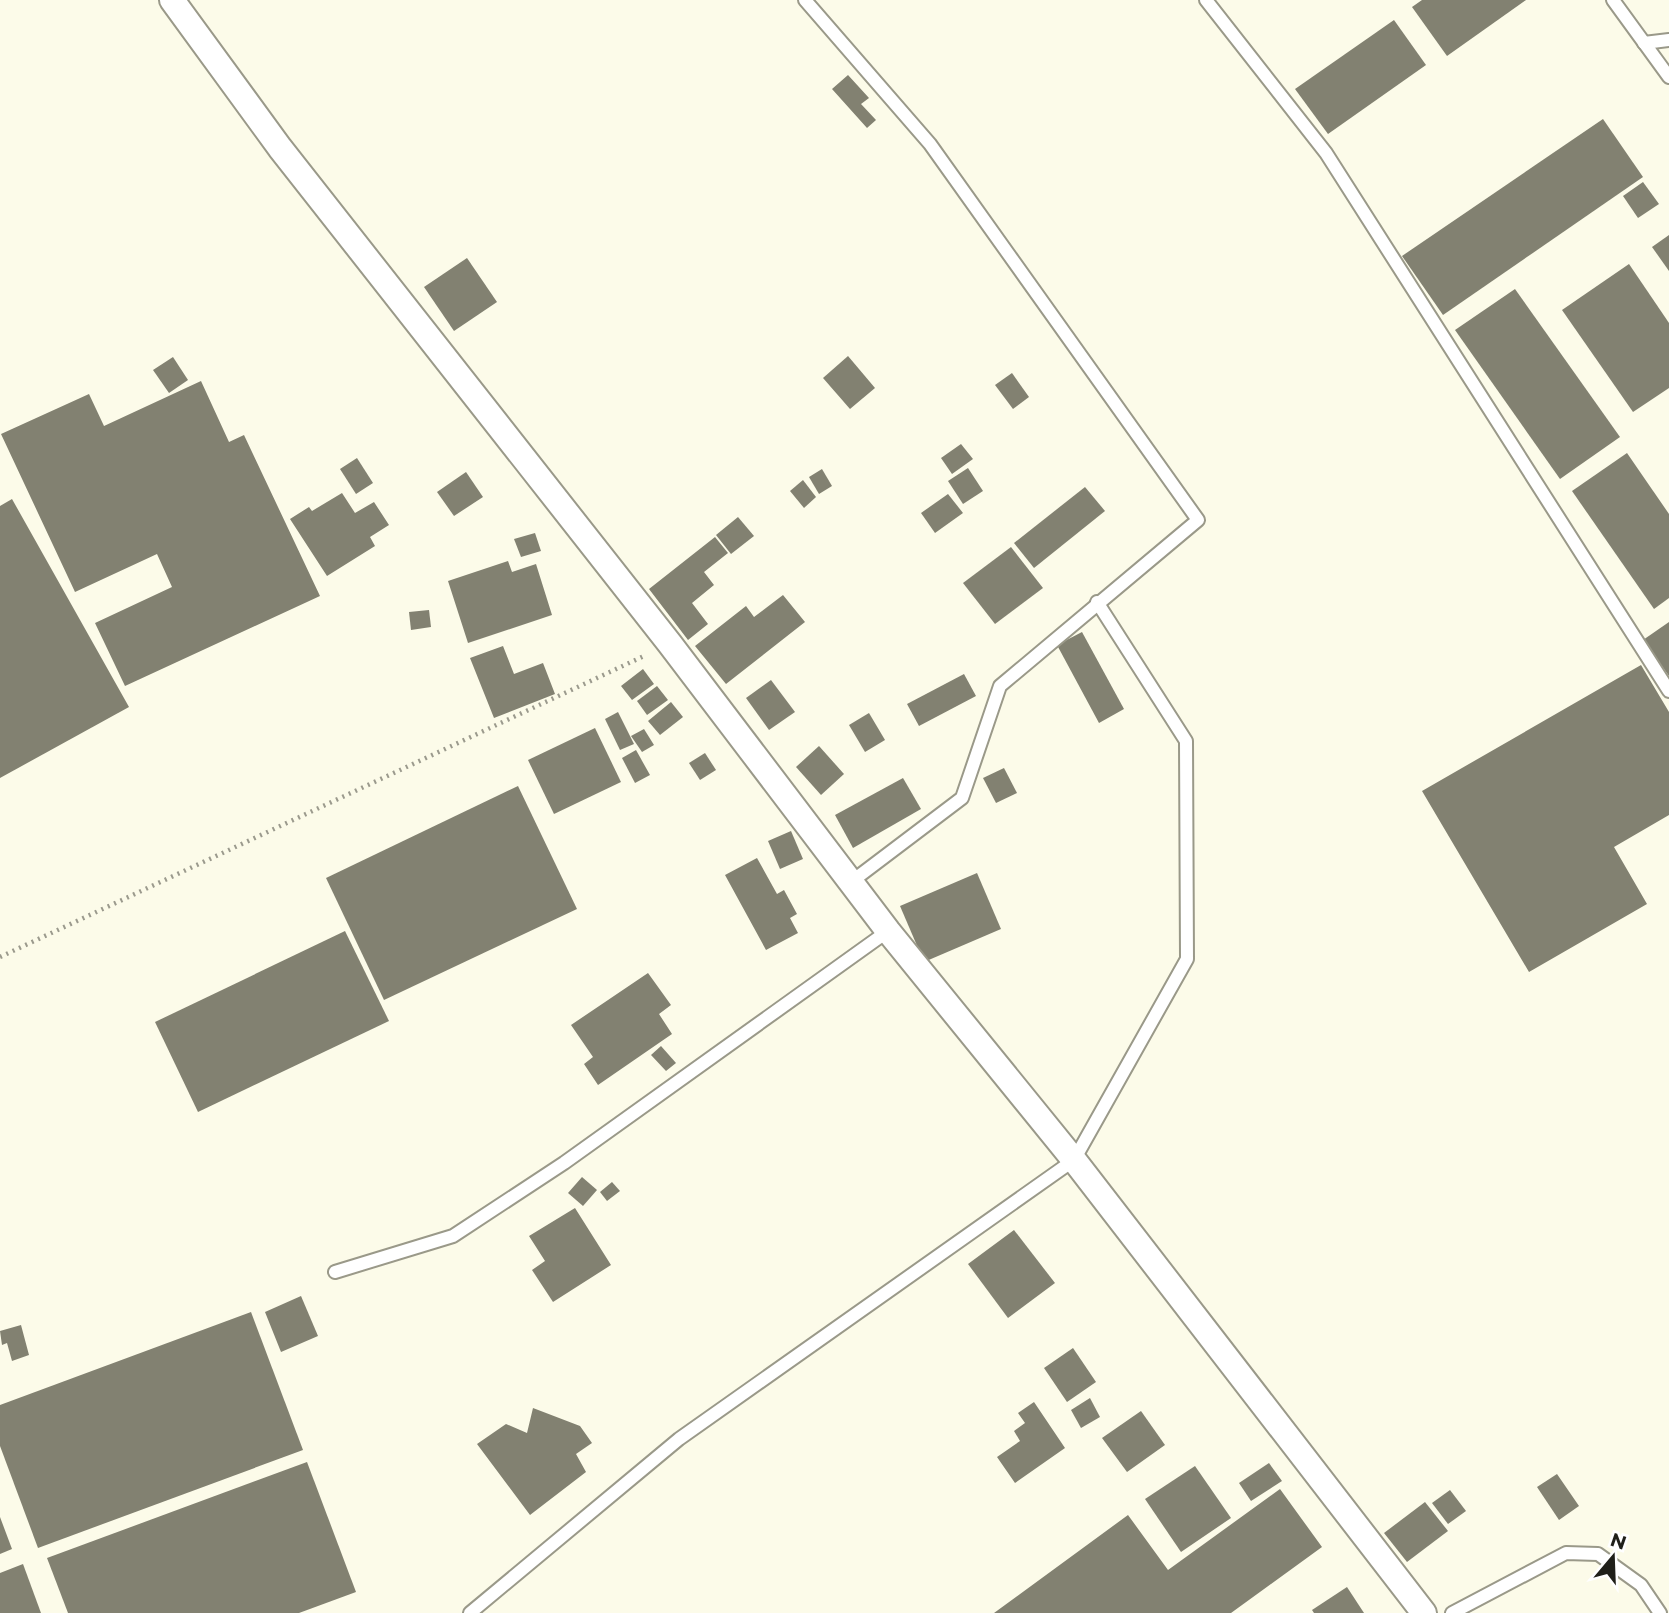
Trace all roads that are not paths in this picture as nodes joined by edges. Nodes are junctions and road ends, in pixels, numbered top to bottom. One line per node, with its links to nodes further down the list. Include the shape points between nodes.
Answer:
1 (172, 0): 10 (street, via 281,148)
2 (805, 0): 8 (lane, via 930,144 1198,520)
3 (1206, 0): 9 (lane, via 1326,153)
4 (1613, 0): 6 (lane)
5 (1669, 40): 6 (lane)
6 (1644, 43): 7 (lane)
7 (1669, 76)
8 (1097, 602): 10 (lane, via 1000,686 962,798); 12 (lane, via 1186,741 1187,959)
9 (1669, 691)
10 (851, 883): 11 (street)
11 (888, 931): 12 (street); 13 (lane, via 564,1163 453,1236)
12 (1074, 1160): 14 (lane, via 679,1439); 15 (street)
13 (335, 1272)
14 (470, 1613)
15 (1424, 1613)
16 (1452, 1613): 17 (lane, via 1566,1553 1598,1554 1641,1585)
17 (1660, 1613)

